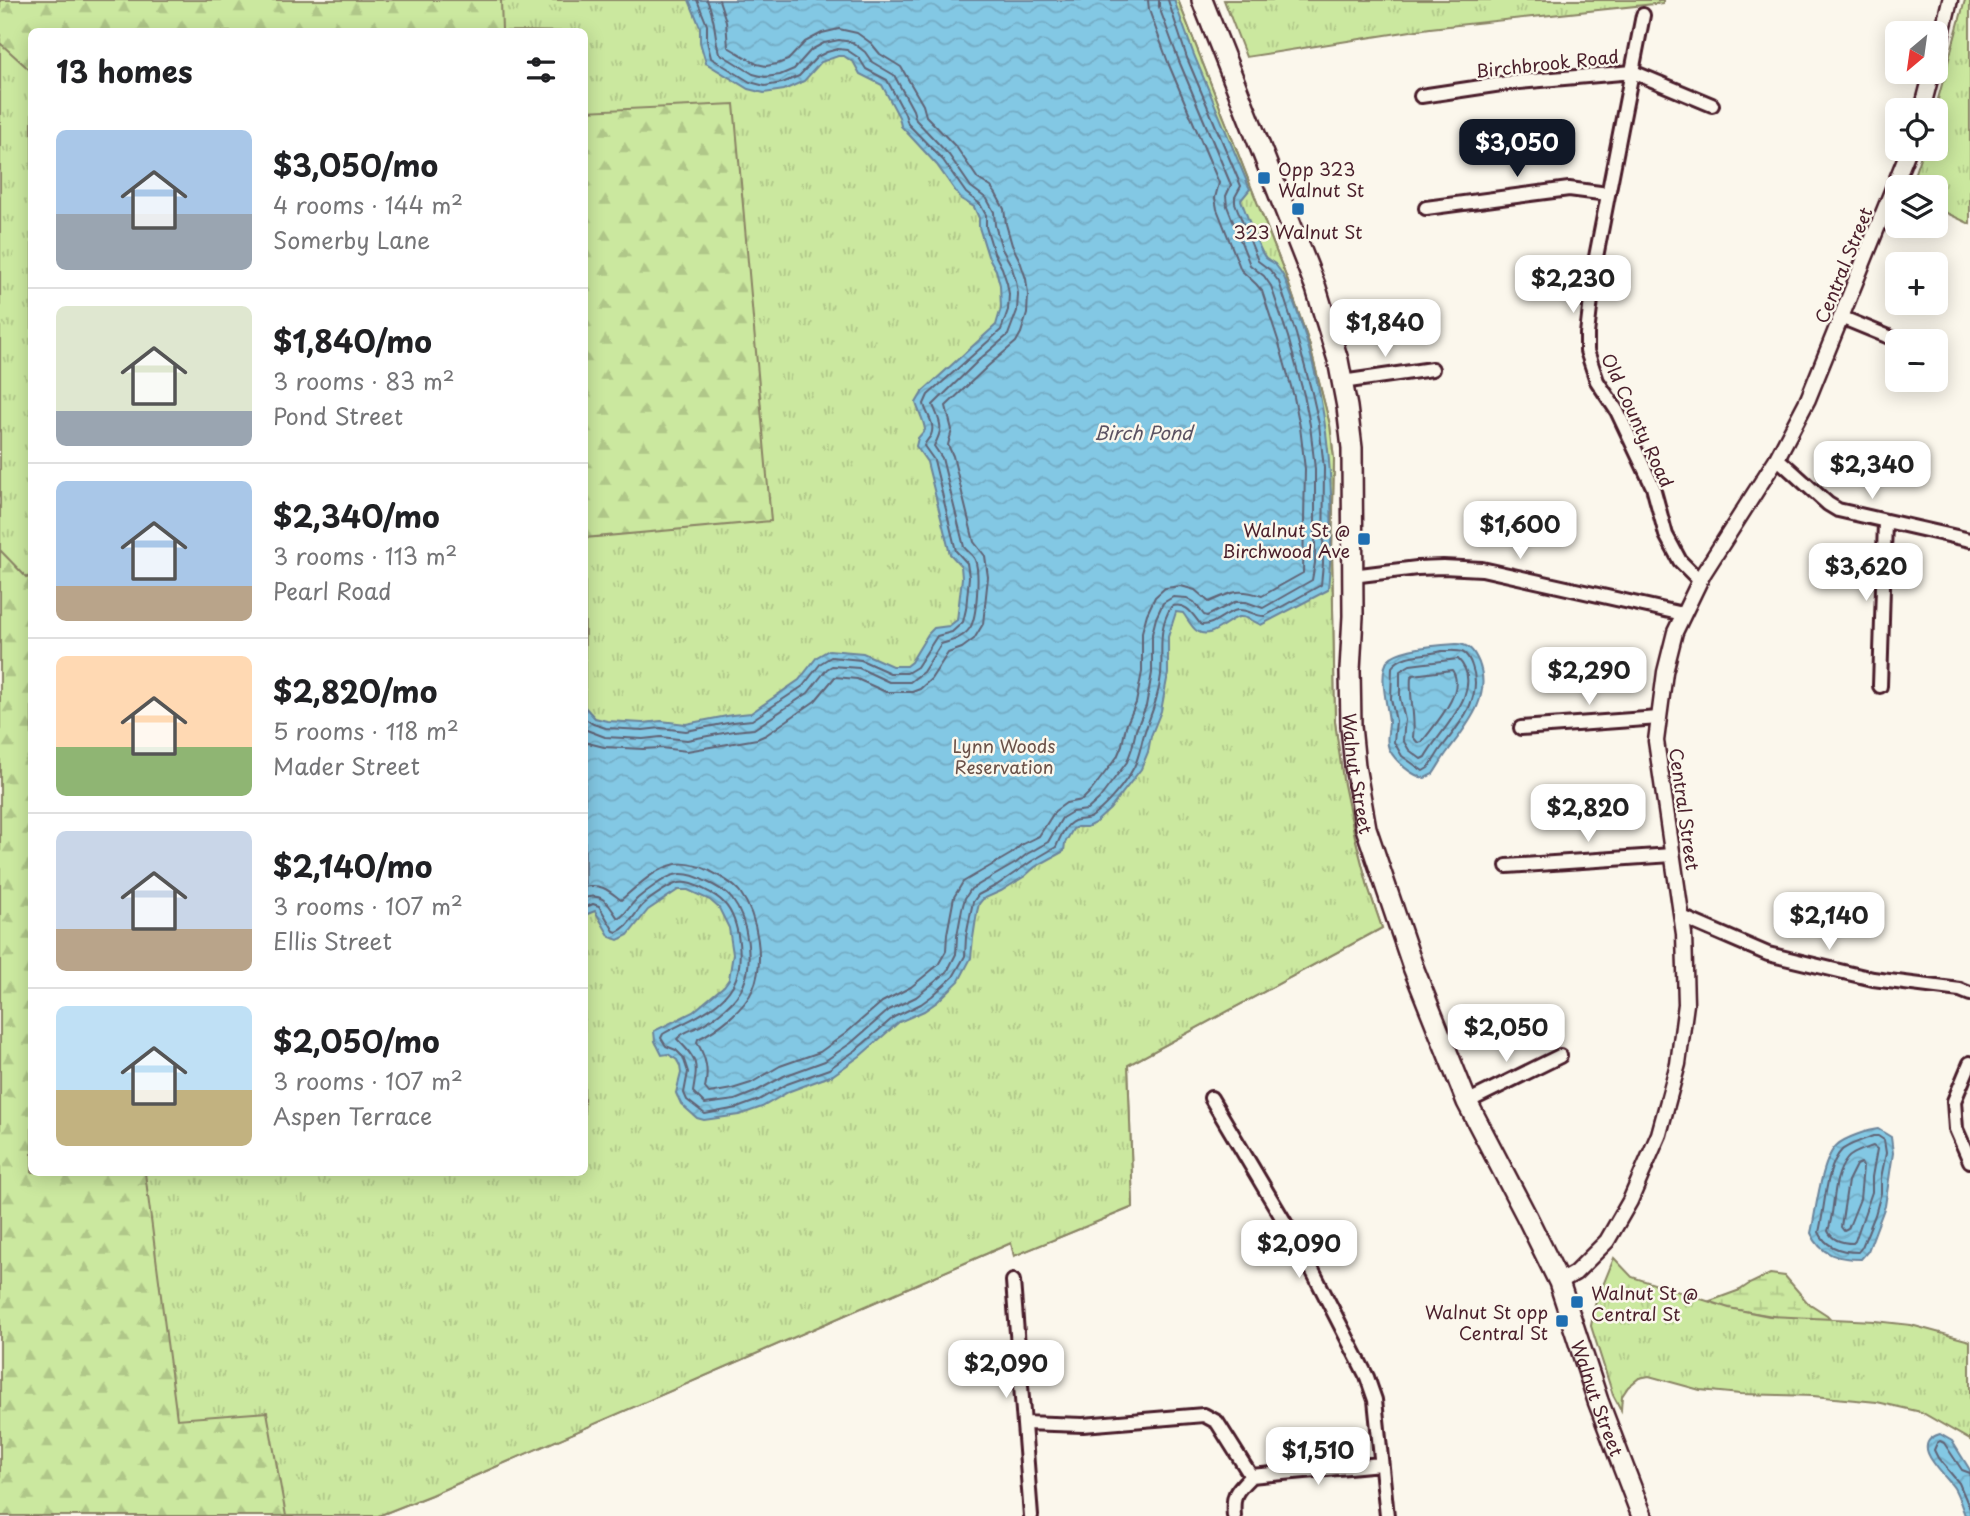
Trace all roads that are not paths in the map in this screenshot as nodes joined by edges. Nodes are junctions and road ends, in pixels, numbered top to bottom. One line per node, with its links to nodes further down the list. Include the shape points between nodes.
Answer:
1 (1202, 0): 14 (main road, Walnut Street, via 1316,288)
2 (1950, 0): 4 (street)
3 (1643, 15): 5 (street, Old County Road)
4 (1945, 21)
5 (1633, 72): 6 (street, Birchbrook Road); 7 (street, Birchbrook Road); 9 (street, Old County Road)
6 (1421, 96)
7 (1712, 105)
8 (1904, 161): 11 (street, Central Street)
9 (1608, 194): 10 (street, via 1569,189); 19 (street, Old County Road, via 1596,257 1587,351 1597,381 1617,411 1653,487 1665,535 1680,561)
10 (1426, 208)
11 (1843, 317): 12 (street); 15 (street, Central Street, via 1808,399)
12 (1885, 335)
13 (1432, 369): 14 (street)
14 (1342, 382): 18 (main road, Walnut Street, via 1352,448)
15 (1776, 458): 16 (street, via 1832,507); 19 (street, Central Street)
16 (1885, 521): 17 (street); 21 (street)
17 (1970, 540)
18 (1352, 576): 20 (street, via 1417,568 1482,569); 31 (main road, Walnut Street, via 1351,726 1366,828 1413,967)
19 (1699, 580): 20 (street, Central Street)
20 (1683, 614): 22 (street, Central Street, via 1665,672)
21 (1880, 686)
22 (1659, 718): 23 (street); 24 (street, Central Street, via 1657,741)
23 (1521, 728)
24 (1672, 855): 25 (street); 26 (street, Central Street)
25 (1507, 866)
26 (1682, 916): 27 (street, via 1768,954 1872,979); 34 (street, Central Street, via 1686,1004 1678,1063 1659,1134 1607,1241 1575,1273)
27 (1970, 994)
28 (1560, 1056): 31 (street)
29 (1970, 1063): 32 (street, via 1954,1101 1956,1129)
30 (1211, 1098): 36 (street, via 1307,1258 1367,1377 1375,1400)
31 (1467, 1102): 34 (main road, Walnut Street)
32 (1970, 1161)
33 (1013, 1281): 35 (street)
34 (1559, 1282): 41 (main road, Walnut Street)
35 (1024, 1423): 37 (street, via 1083,1425 1204,1415 1217,1422); 38 (street)
36 (1381, 1464): 37 (street); 40 (street)
37 (1251, 1476): 39 (street, via 1236,1491)
38 (1031, 1516)
39 (1234, 1516)
40 (1387, 1516)
41 (1642, 1516)

